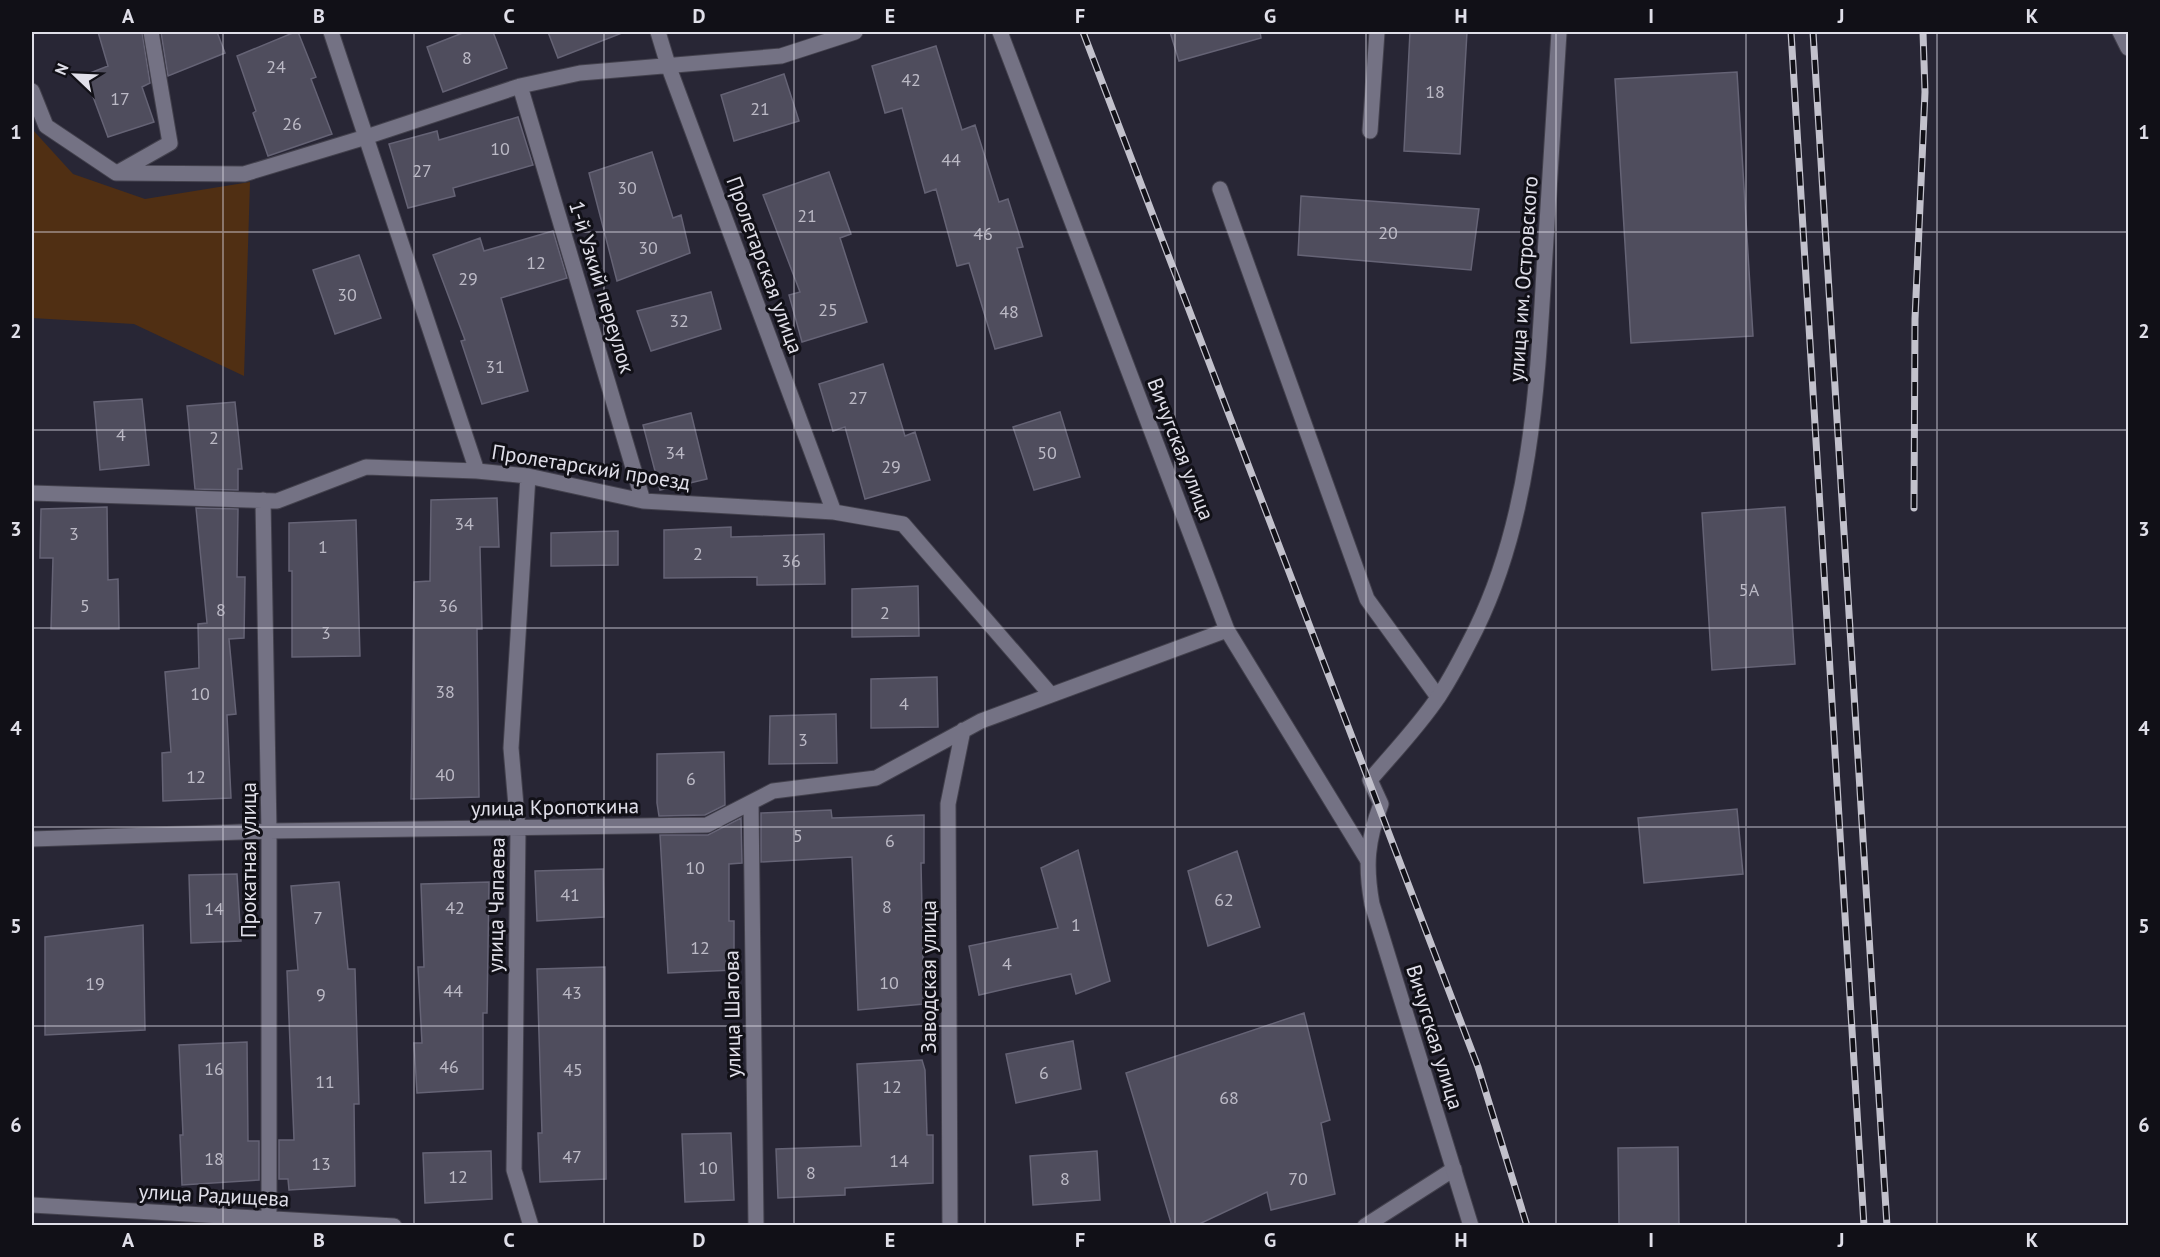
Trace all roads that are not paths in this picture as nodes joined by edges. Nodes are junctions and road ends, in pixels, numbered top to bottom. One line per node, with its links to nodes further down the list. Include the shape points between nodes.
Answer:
1 (151, 32): 15 (street, via 170,143)
2 (331, 32): 14 (street)
3 (658, 32): 10 (street, Пролетарская улица)
4 (855, 32): 10 (street, via 781,56)
5 (1000, 32): 24 (street, Вичугская улица)
6 (1377, 32): 13 (street)
7 (1559, 32): 23 (street, улица им. Островского, via 1537,387 1528,455)
8 (2120, 32): 9 (street)
9 (2128, 48)
10 (668, 65): 11 (street, via 580,73); 22 (street, Пролетарская улица)
11 (520, 86): 14 (street); 21 (street, 1-й Узкий переулок)
12 (32, 91): 15 (street, via 46,126)
13 (1370, 131)
14 (366, 137): 15 (street, via 244,174); 17 (street)
15 (116, 173)
16 (1220, 189): 26 (street, via 1367,599)
17 (477, 471): 18 (street, Пролетарский проезд); 20 (street, Пролетарский проезд, via 366,467 277,501)
18 (528, 476): 21 (street, Пролетарский проезд); 29 (street, улица Чапаева, via 511,748)
19 (32, 493): 20 (street, Пролетарский проезд)
20 (263, 500): 30 (street, Прокатная улица)
21 (644, 501): 22 (street, Пролетарский проезд)
22 (834, 512): 25 (street, Пролетарский проезд, via 903,524)
23 (1512, 527): 26 (street, Вичугская улица, via 1500,570 1476,628)
24 (1227, 630): 25 (street, улица Кропоткина); 32 (street, Вичугская улица)
25 (1051, 695): 27 (street, улица Кропоткина)
26 (1438, 698): 32 (street, Вичугская улица, via 1370,780 1380,804 1369,835)
27 (963, 730): 28 (street, улица Кропоткина, via 876,778 773,791); 40 (street, Заводская улица, via 948,804)
28 (751, 803): 29 (street, улица Кропоткина, via 706,825); 39 (street, улица Шагова)
29 (518, 829): 30 (street, улица Кропоткина); 38 (street, улица Чапаева, via 514,1170)
30 (269, 831): 31 (street, улица Кропоткина); 35 (street, Прокатная улица)
31 (32, 839)
32 (1367, 859): 33 (street, Вичугская улица, via 1372,904)
33 (1454, 1169): 41 (street); 42 (street, Вичугская улица)
34 (32, 1205): 35 (street, улица Радищева)
35 (269, 1219): 36 (street, улица Радищева)
36 (339, 1224): 37 (street, улица Радищева)
37 (394, 1226)
38 (531, 1226)
39 (756, 1226)
40 (950, 1226)
41 (1365, 1226)
42 (1472, 1226)

